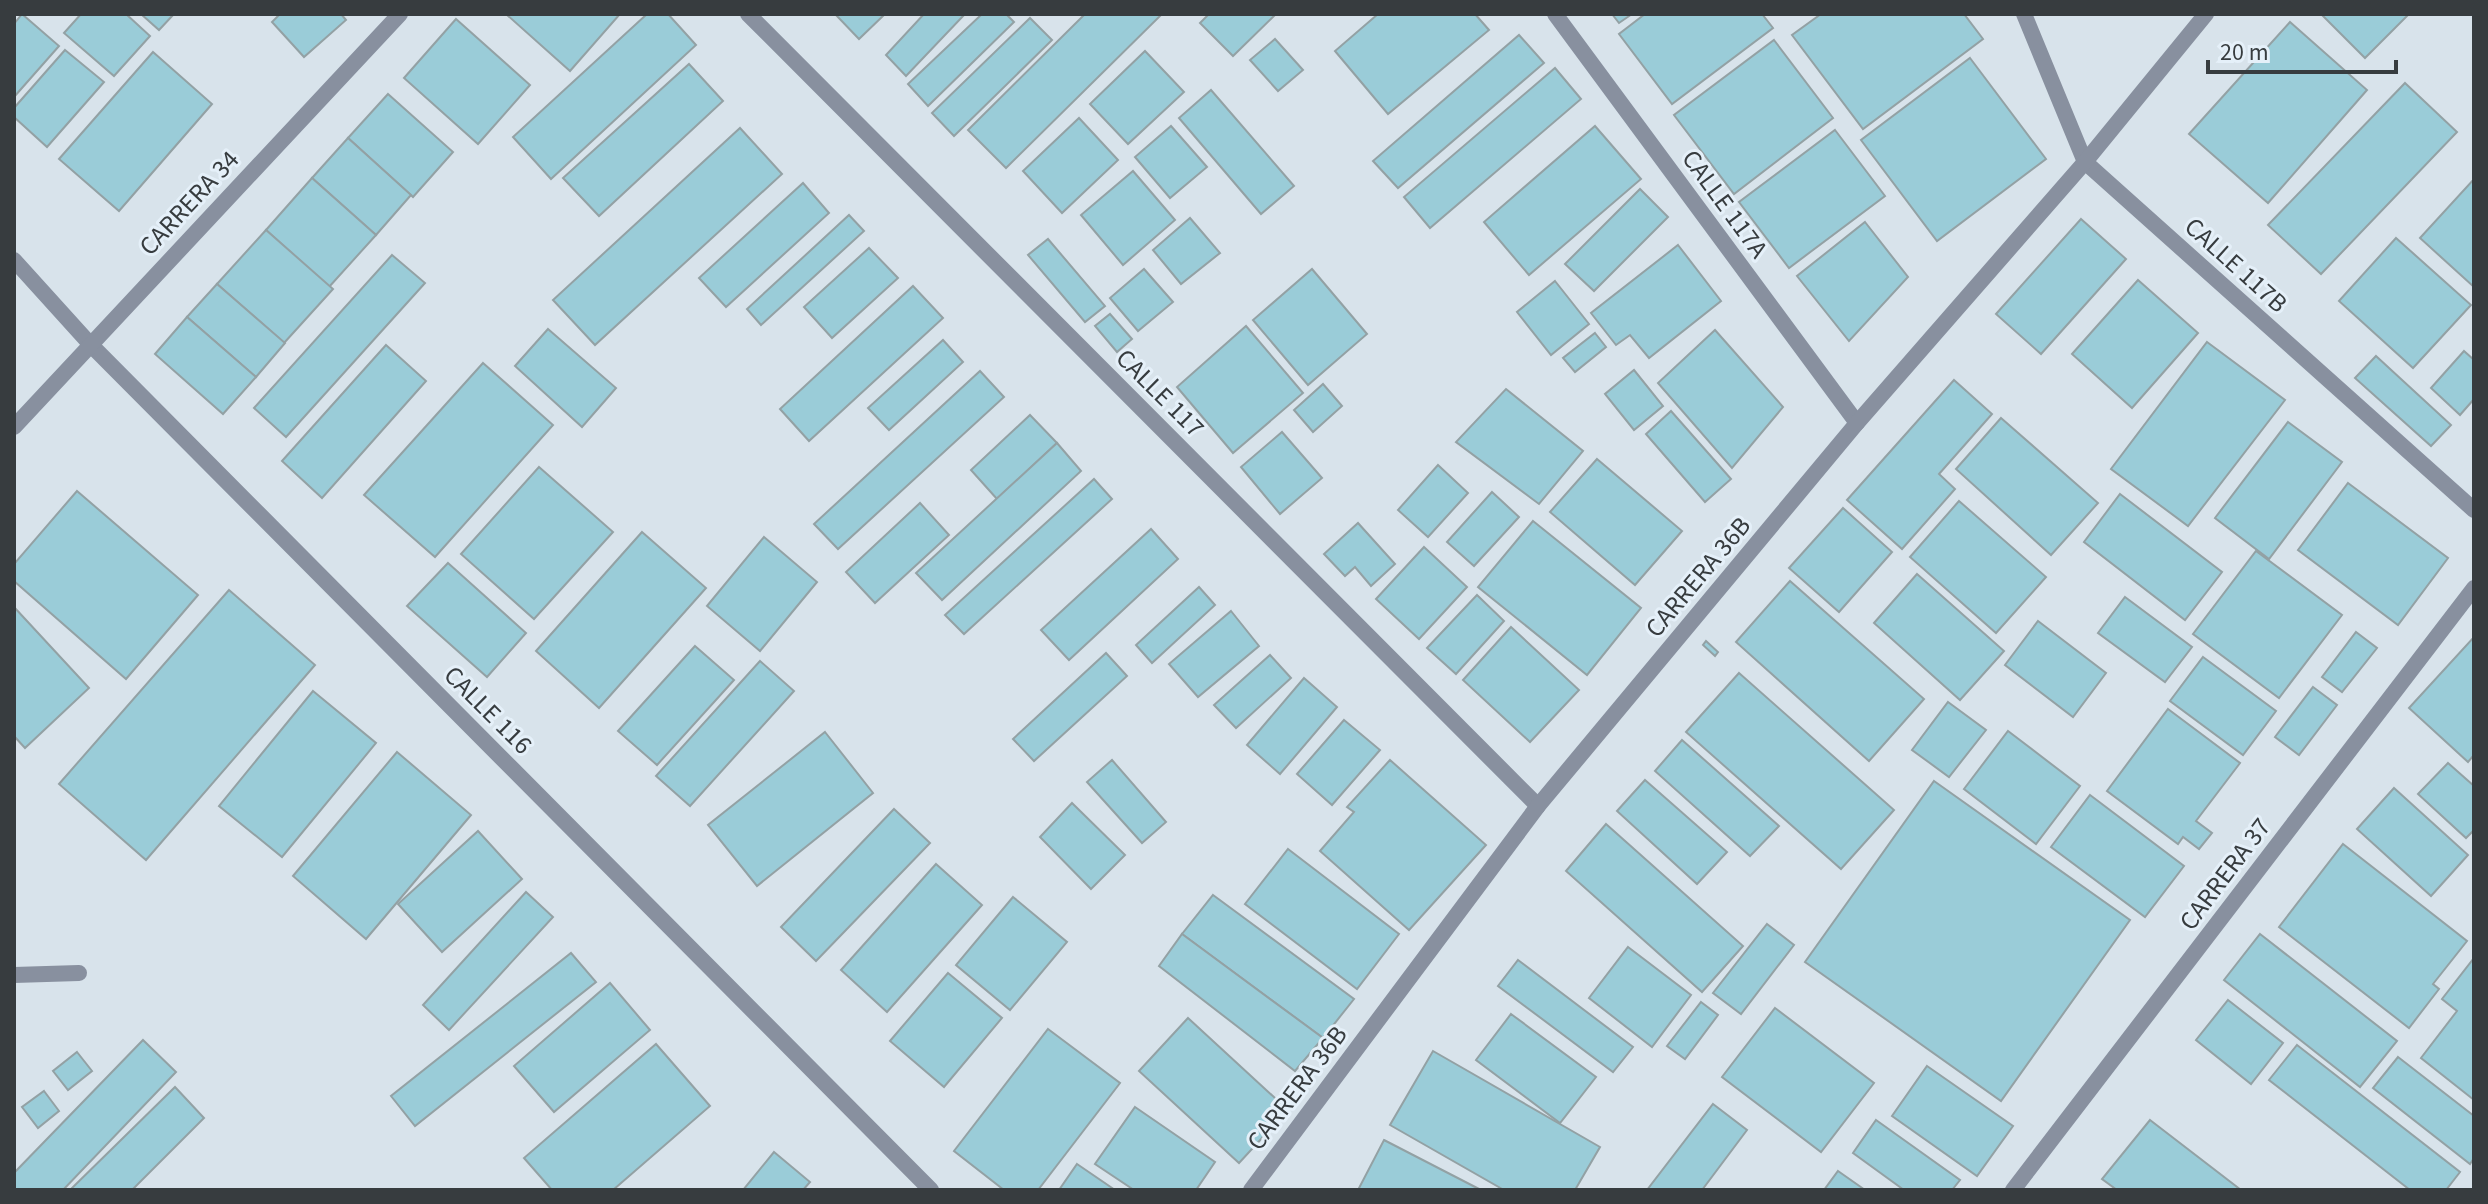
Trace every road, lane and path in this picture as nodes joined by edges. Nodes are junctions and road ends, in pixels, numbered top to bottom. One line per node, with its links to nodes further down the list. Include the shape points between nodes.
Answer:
1 (400, 14): 8 (street, CARRERA 34)
2 (748, 14): 13 (street, CALLE 117)
3 (1555, 14): 9 (street, CALLE 117A)
4 (2024, 14): 6 (street, CALLE 117B)
5 (2206, 14): 6 (street, CARRERA 36B)
6 (2085, 162): 9 (street, CARRERA 36B); 11 (street, CALLE 117B)
7 (14, 260): 8 (street, CALLE 116)
8 (90, 344): 10 (street, CARRERA 34); 16 (street, CALLE 116)
9 (1857, 423): 13 (street, CARRERA 36B)
10 (14, 427)
11 (2474, 510)
12 (2474, 588): 18 (street, CARRERA 37)
13 (1538, 806): 17 (street, CARRERA 36B)
14 (79, 973): 15 (street)
15 (14, 975)
16 (931, 1190)
17 (1251, 1190)
18 (2013, 1190)

